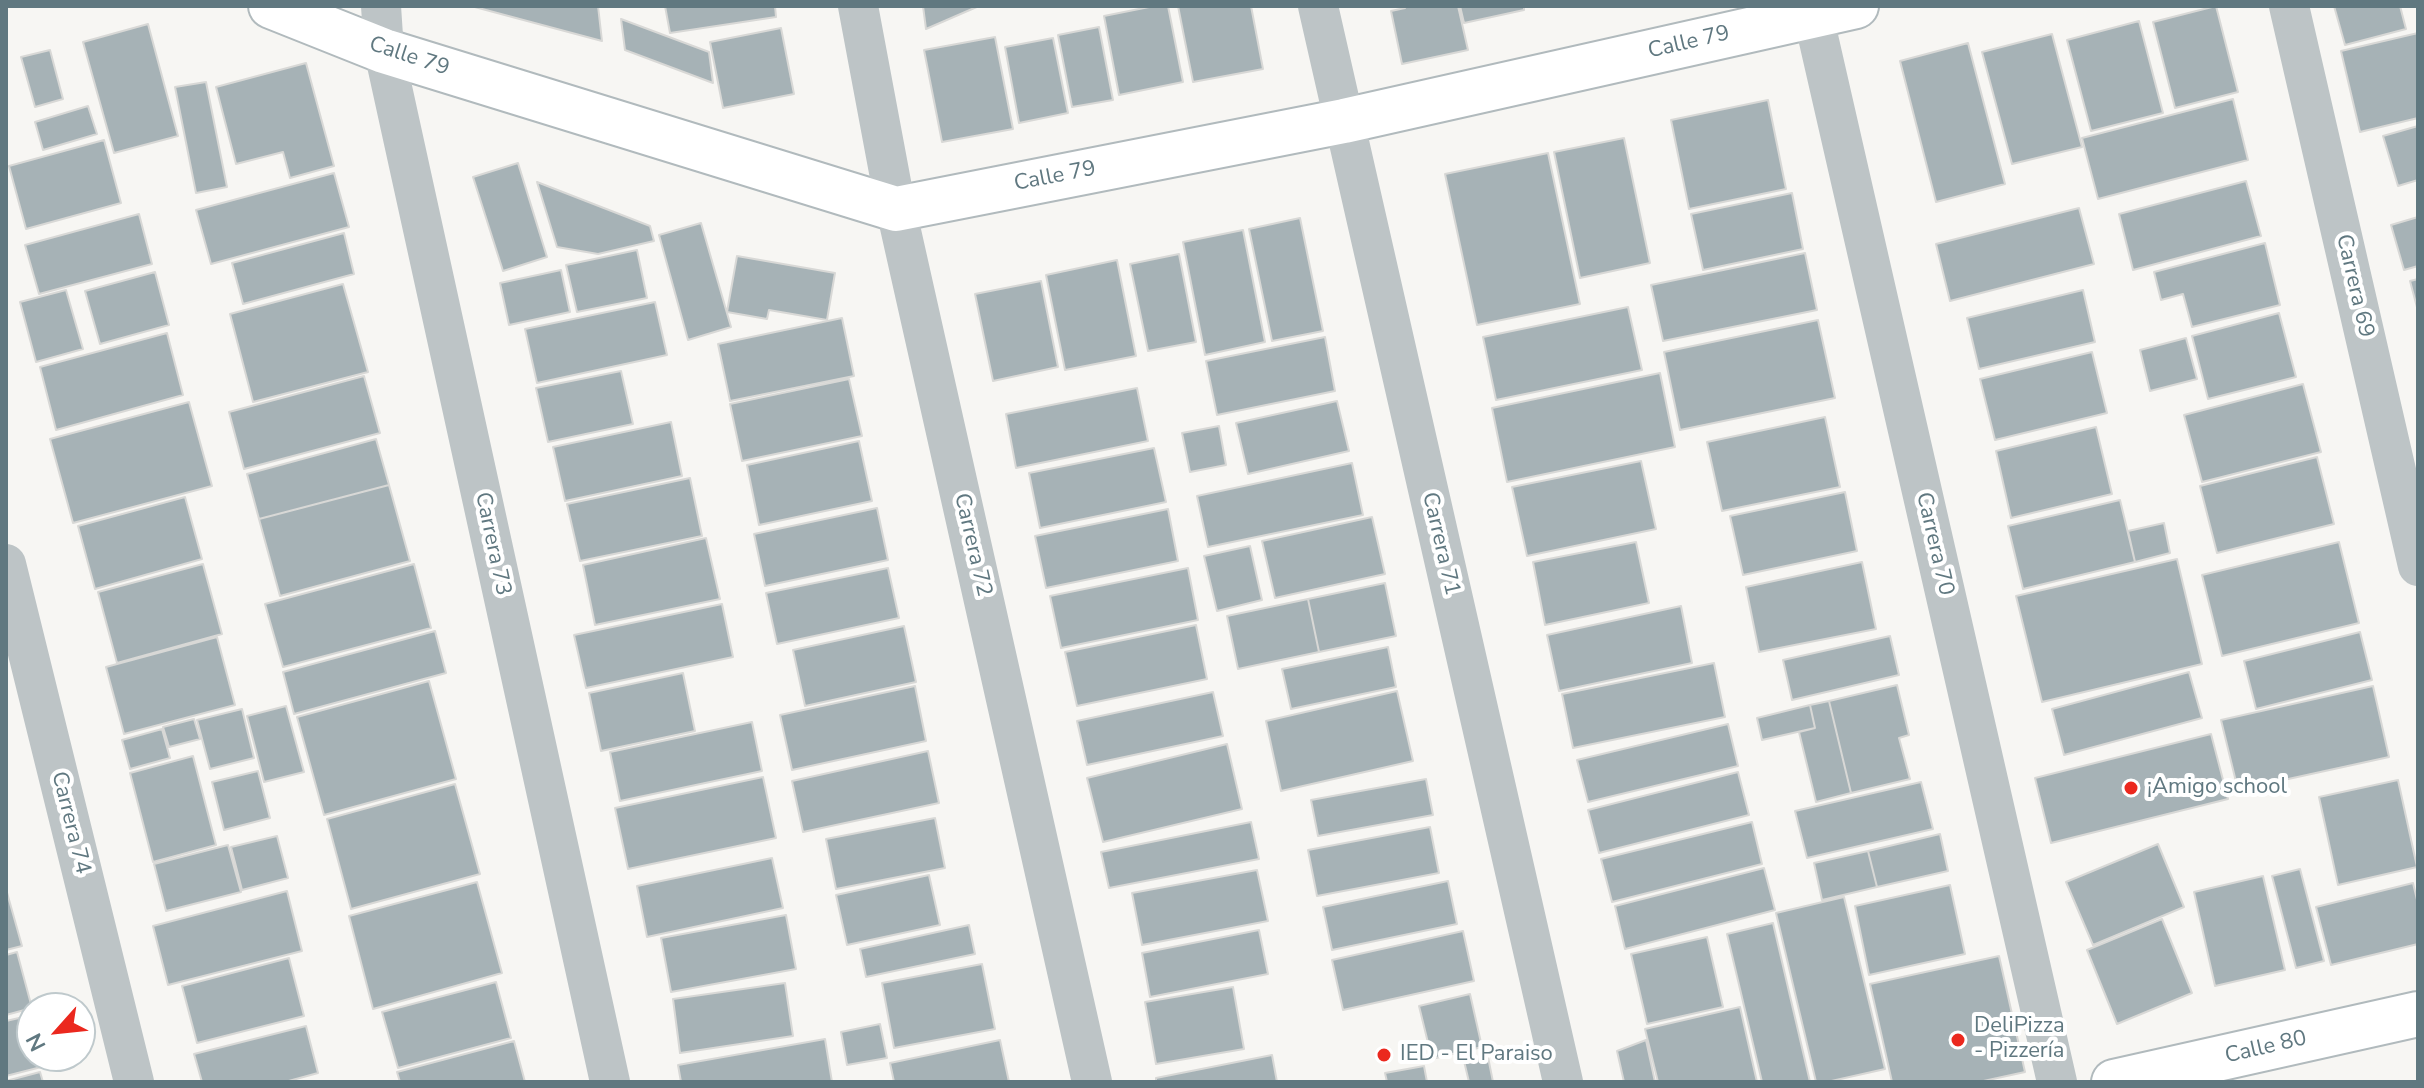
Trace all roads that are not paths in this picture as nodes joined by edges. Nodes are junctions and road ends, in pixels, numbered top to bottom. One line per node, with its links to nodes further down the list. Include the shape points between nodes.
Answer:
1 (271, 6): 8 (street, Calle 79)
2 (381, 6): 8 (street, Carrera 73)
3 (858, 6): 10 (street, Carrera 72)
4 (1318, 6): 9 (street, Carrera 71)
5 (1856, 6): 7 (street, Calle 79)
6 (2289, 6): 12 (street, Carrera 69)
7 (1812, 11): 9 (street, Calle 79); 18 (street, Carrera 70)
8 (384, 51): 10 (street, Calle 79); 15 (street, Carrera 73)
9 (1344, 121): 10 (street, Calle 79); 17 (street, Carrera 71)
10 (896, 209): 16 (street, Carrera 72)
11 (6, 564): 14 (street, Carrera 74)
12 (2418, 566)
13 (2418, 1014): 19 (street, Calle 80)
14 (134, 1082)
15 (610, 1082)
16 (1092, 1082)
17 (1563, 1082)
18 (2057, 1082)
19 (2114, 1082)

